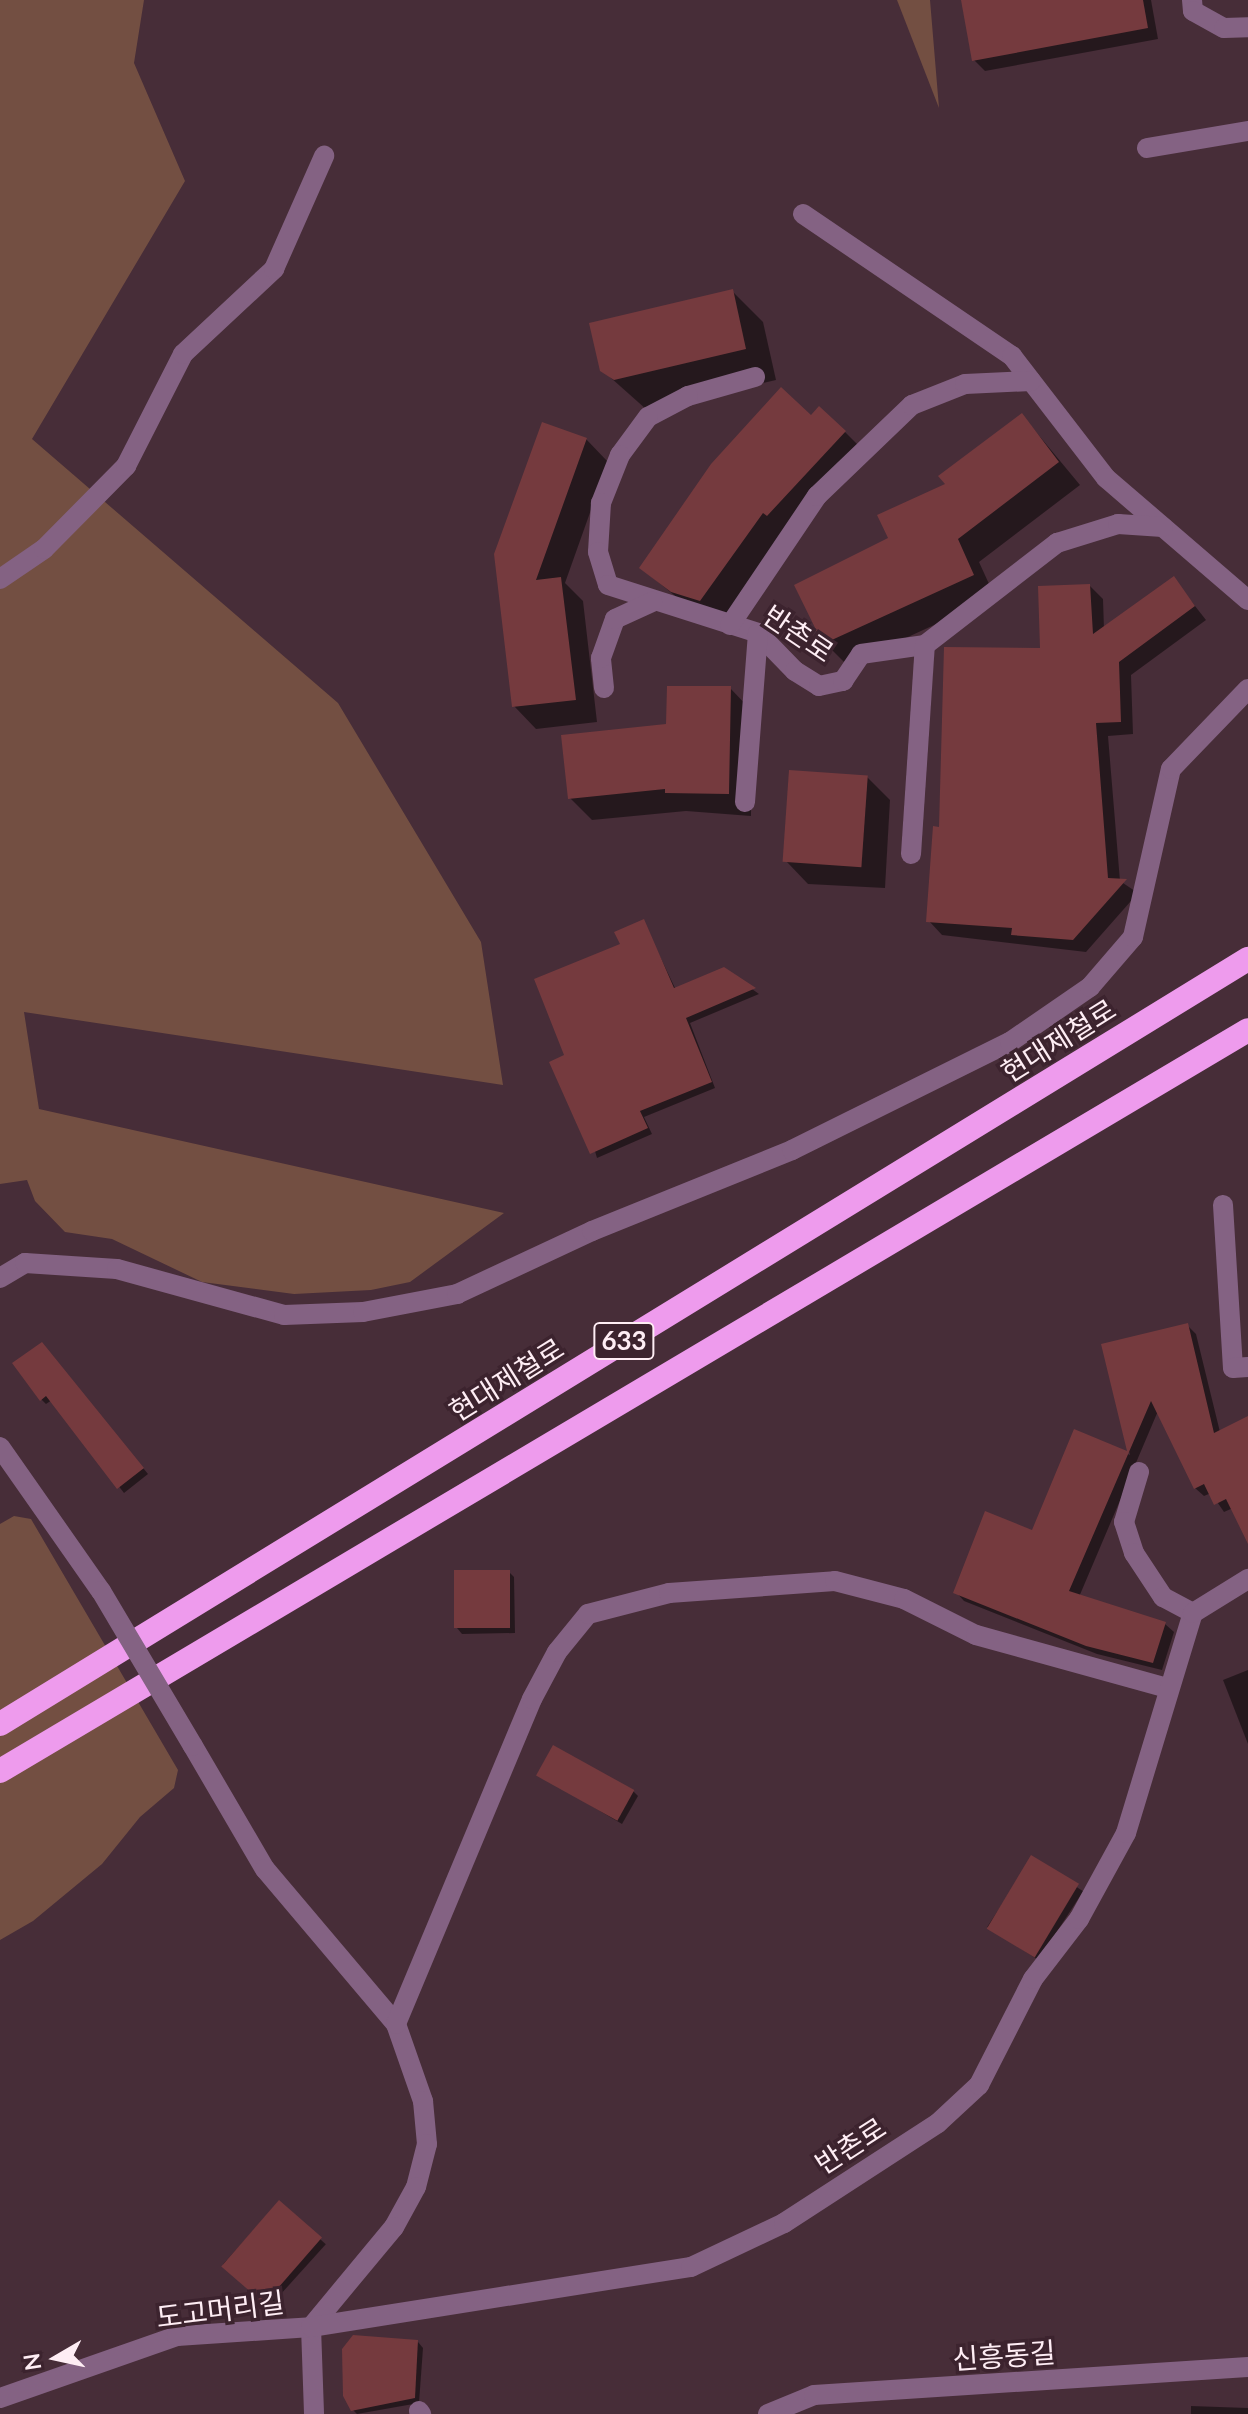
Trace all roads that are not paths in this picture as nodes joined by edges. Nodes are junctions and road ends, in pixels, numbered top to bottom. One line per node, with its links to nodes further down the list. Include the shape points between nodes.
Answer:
1 (1192, 0): 2 (street, via 1193,11 1224,28)
2 (1248, 27)
3 (1248, 131): 4 (street)
4 (1147, 148)
5 (324, 156): 10 (street, via 274,269 183,354 126,466 44,549)
6 (803, 214): 8 (street, via 1012,356)
7 (755, 377): 12 (street, 반촌로, via 688,396 648,417 620,455 601,503 598,552 608,585)
8 (1031, 381): 9 (street, via 1106,478); 13 (street, via 965,384 912,405 817,496)
9 (1163, 527): 11 (street); 15 (street, 반촌로, via 1118,524 1057,543)
10 (0, 579)
11 (1248, 600)
12 (652, 602): 13 (street, 반촌로); 16 (street, via 615,619 601,658)
13 (730, 625): 14 (street, 반촌로)
14 (758, 633): 15 (street, 반촌로, via 795,671 819,686 843,681 861,654); 18 (street)
15 (925, 645): 19 (street)
16 (604, 688)
17 (1248, 689): 23 (street, via 1171,769 1133,937 1090,987 1010,1042 820,1137 592,1231 457,1294 363,1312 284,1315 117,1269 25,1263)
18 (745, 802)
19 (911, 854)
20 (1248, 959): 30 (highway, 현대제철로 / 633)
21 (1248, 1030): 31 (highway, 633)
22 (1223, 1205): 24 (street, via 1233,1368)
23 (0, 1278)
24 (1248, 1367)
25 (0, 1447): 32 (street, bridge, via 101,1591 265,1869)
26 (1139, 1472): 28 (street, via 1124,1522 1134,1553 1163,1597)
27 (1248, 1579): 28 (street)
28 (1193, 1613): 29 (street, 반촌로)
29 (1167, 1688): 32 (street, via 976,1635 904,1599 835,1581 669,1593 588,1614 557,1652 532,1699); 33 (street, 반촌로, via 1126,1833 1110,1865 1079,1919 1033,1979 979,2085 938,2123 784,2223 691,2267)
30 (0, 1724)
31 (0, 1771)
32 (396, 2024): 33 (street, 도고머리길, via 423,2101 427,2144 416,2187 394,2227)
33 (311, 2327): 35 (street, 도고머리길, via 177,2336); 36 (street, 도고머리길)
34 (1248, 2367): 37 (street, 신흥동길, via 814,2395)
35 (0, 2398)
36 (314, 2414)
37 (768, 2414)

